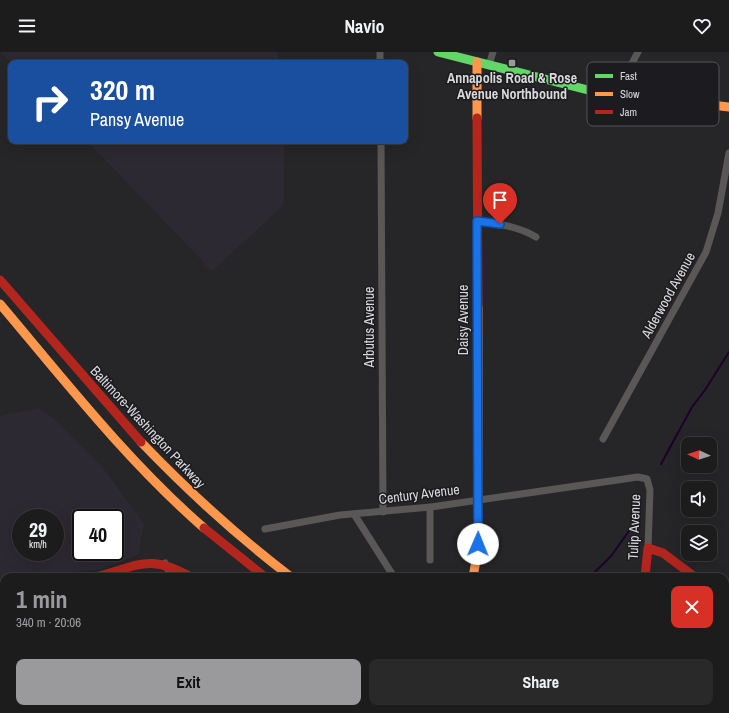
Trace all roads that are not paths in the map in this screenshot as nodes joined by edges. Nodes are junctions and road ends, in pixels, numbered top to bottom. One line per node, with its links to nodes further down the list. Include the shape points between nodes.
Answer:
1 (438, 52): 4 (main road)
2 (493, 52): 6 (street)
3 (638, 52): 5 (street)
4 (477, 62): 6 (main road); 13 (main road, Daisy Avenue)
5 (633, 62)
6 (489, 65): 7 (main road)
7 (587, 89)
8 (719, 105): 9 (main road)
9 (729, 106)
10 (381, 144): 21 (street, Arbutus Avenue)
11 (729, 153): 12 (street, Alderwood Avenue)
12 (726, 186): 17 (street, Alderwood Avenue, via 706,252)
13 (477, 221): 14 (street, via 511,226); 19 (main road, Daisy Avenue)
14 (536, 237)
15 (0, 280): 31 (main road, Baltimore-Washington Parkway, via 107,406 164,468 221,522)
16 (0, 304): 30 (main road, Baltimore-Washington Parkway, via 126,450 211,534)
17 (603, 439)
18 (647, 479): 19 (street, Century Avenue, via 638,477); 24 (street, Tulip Avenue, via 650,490)
19 (478, 500): 20 (street, Century Avenue); 33 (main road, Daisy Avenue, via 477,555)
20 (430, 507): 21 (street, Century Avenue); 25 (street)
21 (383, 512): 22 (street, Century Avenue)
22 (354, 514): 23 (street, Century Avenue); 32 (street)
23 (265, 529)
24 (648, 548): 34 (main road, Tulip Avenue); 35 (main road, via 663,553)
25 (430, 560)
26 (165, 563): 27 (main road, via 145,562); 28 (street); 29 (main road)
27 (109, 573)
28 (169, 573)
29 (184, 573)
30 (260, 573)
31 (285, 573)
32 (391, 573)
33 (474, 573)
34 (645, 573)
35 (690, 573)

